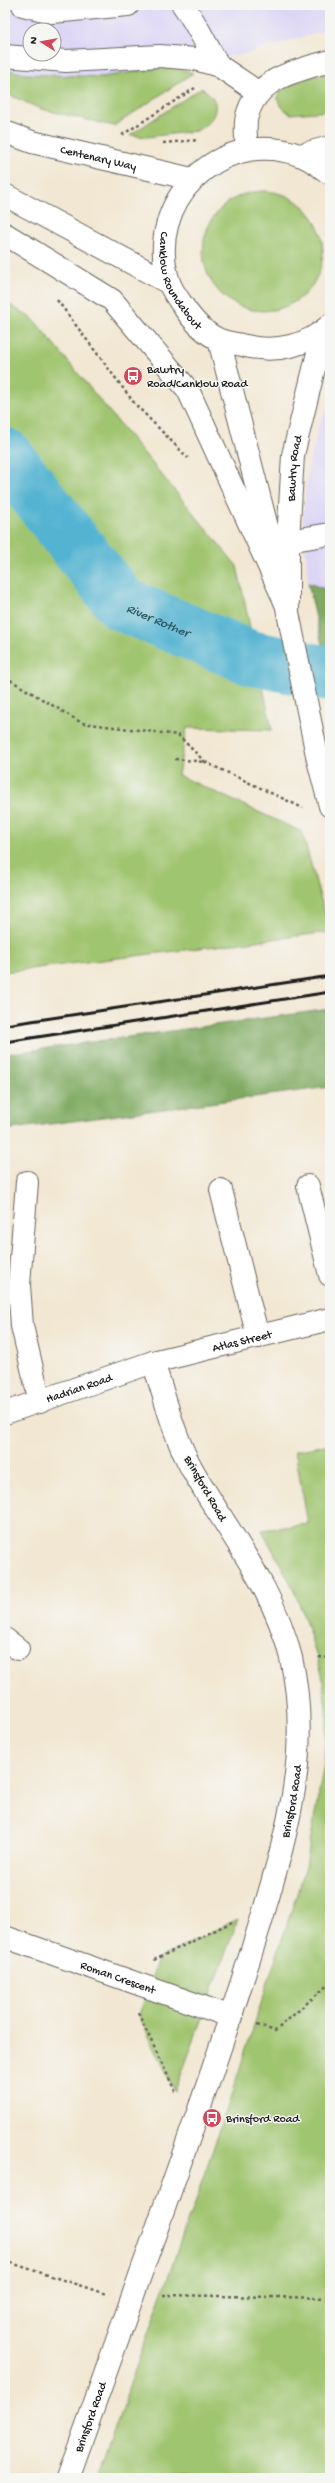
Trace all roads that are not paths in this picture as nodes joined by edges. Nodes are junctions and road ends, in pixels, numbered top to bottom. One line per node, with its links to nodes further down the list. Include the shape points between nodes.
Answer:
1 (23, 5): 2 (main road, via 52,12)
2 (128, 5)
3 (183, 5): 6 (main road, via 196,22 204,42)
4 (5, 56): 6 (main road, via 66,61 160,56 195,59)
5 (330, 61): 7 (main road, via 288,73 266,83)
6 (219, 66): 7 (main road)
7 (260, 93): 10 (main road, via 247,116)
8 (5, 132): 13 (main road, Centenary Way, via 32,142)
9 (330, 147): 11 (main road)
10 (246, 150): 11 (main road, Canklow Roundabout, via 282,150); 13 (main road, Canklow Roundabout, via 221,158)
11 (300, 155): 12 (main road, Canklow Roundabout)
12 (330, 173)
13 (192, 178): 16 (main road, Canklow Roundabout, via 179,195 166,227 163,248)
14 (5, 195): 16 (main road)
15 (5, 234): 21 (main road, via 112,300 188,390)
16 (169, 283): 18 (main road, Canklow Roundabout, via 191,319)
17 (326, 328): 18 (main road, Canklow Roundabout, via 291,347 265,350); 20 (main road, Bawtry Road, via 293,455)
18 (219, 340): 21 (main road, Bawtry Road)
19 (330, 534): 20 (main road)
20 (288, 541): 21 (main road, Bawtry Road)
21 (288, 608): 22 (main road, Bawtry Road, via 312,728)
22 (320, 808)
23 (27, 1182): 30 (main road, via 19,1285 22,1326)
24 (308, 1186): 26 (main road)
25 (221, 1190): 28 (main road)
26 (330, 1275)
27 (330, 1319): 28 (main road, Atlas Street)
28 (258, 1337): 29 (main road, Atlas Street)
29 (153, 1362): 30 (main road, Hadrian Road); 33 (main road, Brinsford Road, via 191,1467 272,1601 290,1656 298,1698 299,1736 295,1788 288,1830)
30 (40, 1402): 31 (main road, Hadrian Road)
31 (5, 1413)
32 (5, 1937): 33 (main road, Roman Crescent)
33 (232, 2017): 34 (main road, Brinsford Road)
34 (68, 2478)

